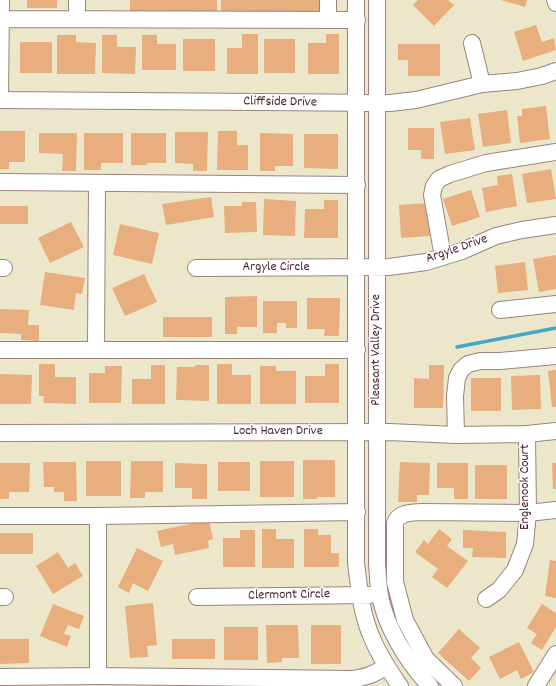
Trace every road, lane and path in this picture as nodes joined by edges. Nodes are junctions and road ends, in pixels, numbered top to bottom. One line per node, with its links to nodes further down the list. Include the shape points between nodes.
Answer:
1 (1, 0): 8 (street)
2 (77, 0): 9 (street)
3 (328, 0): 10 (street)
4 (356, 0): 11 (street, Pleasant Valley Drive)
5 (377, 0): 17 (street, Pleasant Valley Drive)
6 (555, 0): 7 (street)
7 (556, 3)
8 (1, 19): 9 (street); 15 (street)
9 (77, 19): 10 (street)
10 (328, 19): 11 (street)
11 (357, 20): 16 (street, Pleasant Valley Drive)
12 (472, 42): 14 (street)
13 (556, 71): 14 (street, Cliffside Drive, via 516,81)
14 (482, 84): 17 (street, Cliffside Drive, via 405,102)
15 (0, 100): 16 (street, Cliffside Drive)
16 (357, 104): 17 (street, Cliffside Drive); 21 (street, Pleasant Valley Drive)
17 (378, 104): 26 (street, Pleasant Valley Drive)
18 (556, 152): 23 (street, via 486,164 440,179 434,186 432,195)
19 (0, 182): 20 (street)
20 (97, 183): 21 (street); 29 (street)
21 (357, 185): 25 (street, Pleasant Valley Drive)
22 (556, 225): 23 (street, Argyle Drive, via 496,236)
23 (443, 257): 26 (street, Argyle Drive, via 426,262)
24 (196, 268): 25 (street, Argyle Circle)
25 (357, 268): 26 (street, Argyle Drive); 31 (street, Pleasant Valley Drive)
26 (377, 268): 35 (street, Pleasant Valley Drive)
27 (556, 304): 28 (street)
28 (500, 310)
29 (96, 349): 30 (street); 31 (street)
30 (0, 350)
31 (357, 350): 34 (street, Pleasant Valley Drive)
32 (556, 356): 38 (street, via 468,364 456,378)
33 (556, 431): 37 (street, Loch Haven Drive)
34 (357, 432): 35 (street, Loch Haven Drive); 36 (street, Loch Haven Drive); 40 (street, Pleasant Valley Drive)
35 (377, 432): 38 (street, Loch Haven Drive); 44 (street, Pleasant Valley Drive, via 377,564)
36 (0, 433)
37 (527, 434): 38 (street, Loch Haven Drive); 41 (street, Englenook Court)
38 (456, 435)
39 (556, 510): 41 (street)
40 (357, 512): 43 (street); 45 (street, Pleasant Valley Drive, via 356,563)
41 (528, 513): 47 (street, Englenook Court, via 526,544 515,570 498,590); 54 (street, via 421,512 404,514 397,518 395,582 405,620 426,659)
42 (0, 516): 43 (street)
43 (98, 516): 50 (street)
44 (380, 595): 45 (street, Clermont Circle); 53 (street, Pleasant Valley Drive, via 397,642 416,672)
45 (360, 596): 46 (street, Clermont Circle); 49 (street, Pleasant Valley Drive, via 369,632)
46 (197, 597)
47 (486, 599)
48 (556, 654): 55 (street)
49 (386, 666): 50 (street, via 369,677 353,679); 52 (street, Pleasant Valley Drive)
50 (98, 676): 51 (street)
51 (0, 677)
52 (400, 686)
53 (430, 686)
54 (454, 686)
55 (536, 686)

